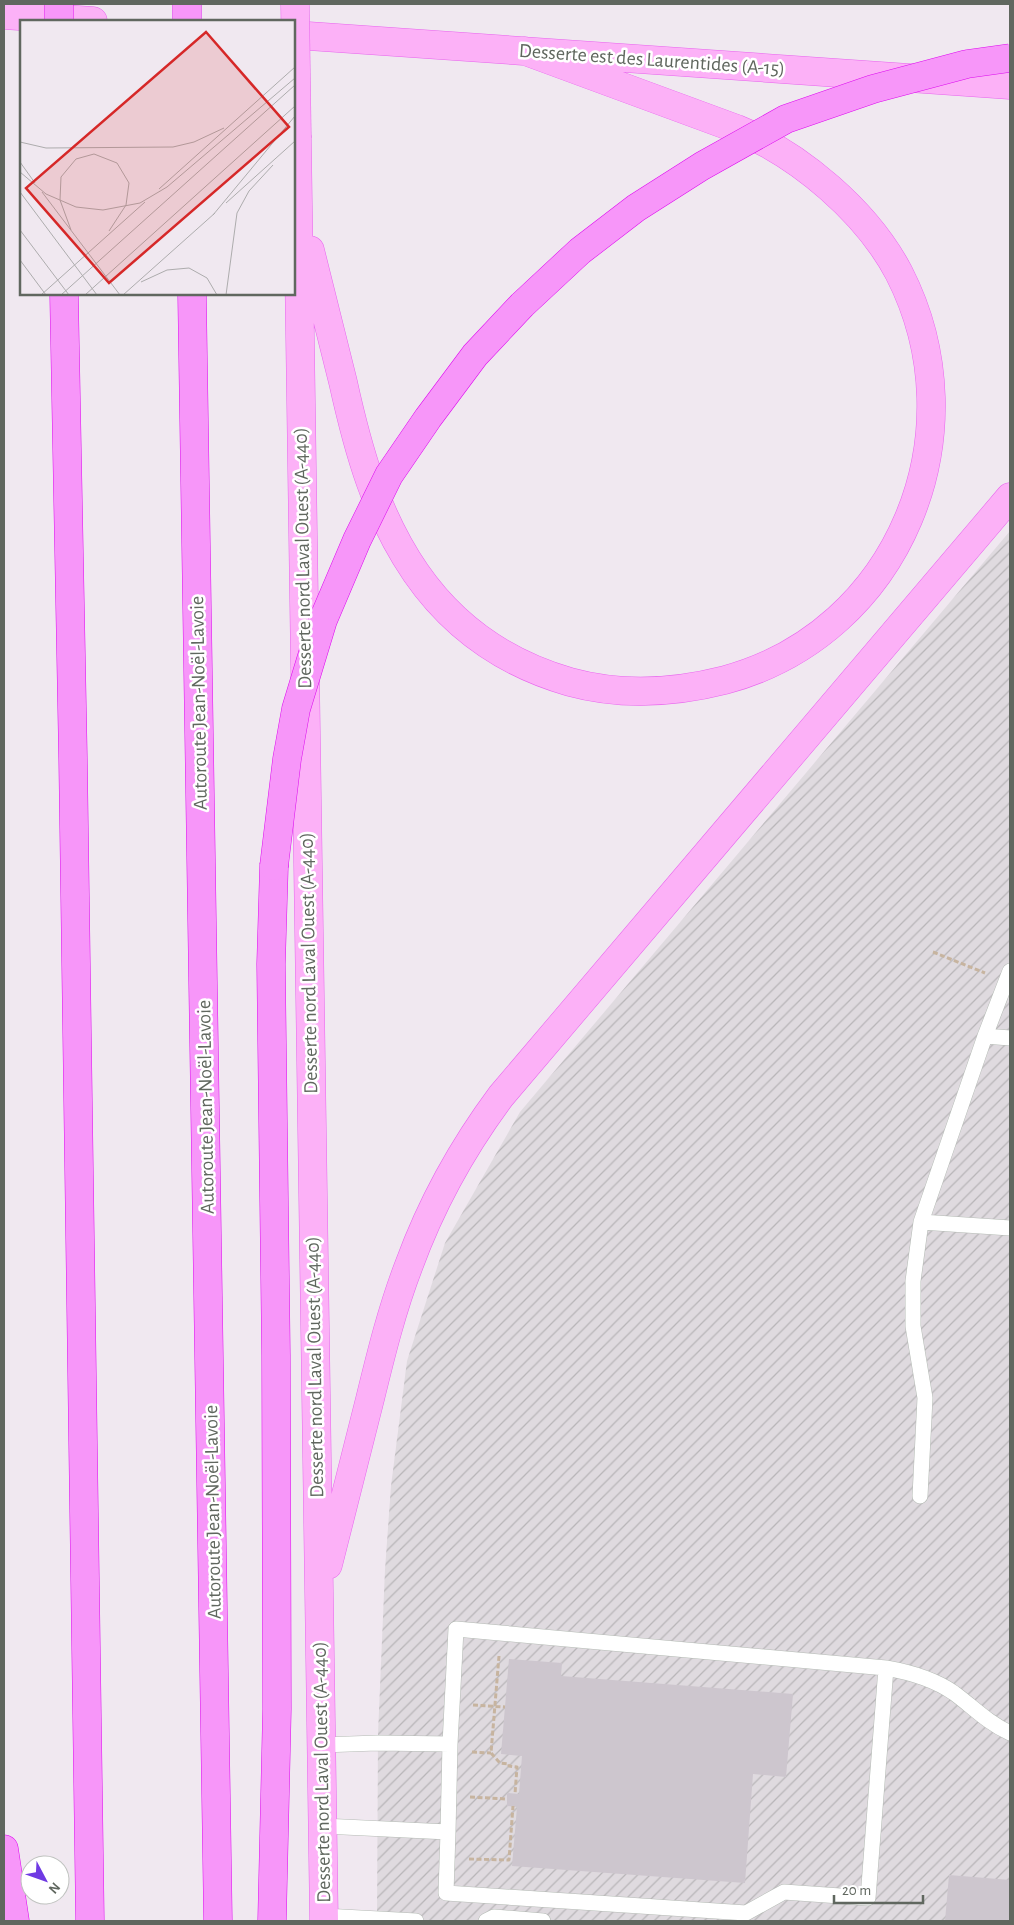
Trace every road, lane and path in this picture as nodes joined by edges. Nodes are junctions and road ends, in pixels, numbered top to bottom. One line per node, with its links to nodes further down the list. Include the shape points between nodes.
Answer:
1 (59, 4): 5 (highway, bridge)
2 (187, 4): 7 (highway)
3 (295, 4): 12 (main road, Desserte nord Laval Ouest (A-440), bridge)
4 (4, 15): 6 (main road)
5 (59, 20)
6 (78, 20)
7 (188, 20)
8 (295, 35): 9 (main road, Desserte est des Laurentides (A-15))
9 (525, 51): 11 (main road, Desserte est des Laurentides (A-15)); 12 (main road, via 737,128 769,144 811,173 843,202 886,252 905,286 923,342 931,382 930,434 924,476 899,540 874,579 845,612 810,641 773,662 735,677 690,688 629,691 587,687 524,666 456,621 433,596 408,560 372,491)
10 (1010, 58): 45 (highway, bridge, via 967,64 873,89 786,119 702,166 629,213 580,251 475,355 428,418 390,476 356,540 323,620 296,709 274,866 271,964 277,1709)
11 (1010, 86)
12 (299, 205): 24 (main road, Desserte nord Laval Ouest (A-440))
13 (64, 295): 43 (highway)
14 (192, 295): 44 (highway, Autoroute Jean-Noël-Lavoie)
15 (1010, 498): 24 (main road, via 501,1096 474,1134 428,1220 396,1303 382,1347)
16 (933, 952): 17 (path)
17 (971, 968)
18 (1010, 971): 19 (lane)
19 (985, 1036): 20 (lane); 21 (lane)
20 (1010, 1038)
21 (920, 1222): 22 (lane); 23 (lane, via 913,1280 913,1326 926,1398)
22 (1010, 1228)
23 (920, 1496)
24 (320, 1600): 32 (main road, Desserte nord Laval Ouest (A-440))
25 (508, 1654): 28 (path, via 499,1654)
26 (886, 1668): 30 (lane, via 932,1681 953,1692 990,1723); 31 (lane, via 456,1629); 38 (lane, via 868,1898 784,1892 746,1913 446,1893)
27 (486, 1706): 28 (path)
28 (494, 1706): 29 (path); 33 (path, via 491,1753 500,1764 517,1768)
29 (505, 1707)
30 (1010, 1732)
31 (450, 1744): 32 (lane); 38 (lane)
32 (322, 1745): 37 (main road, Desserte nord Laval Ouest (A-440))
33 (515, 1794)
34 (498, 1799): 35 (path)
35 (507, 1799)
36 (513, 1806): 40 (path, via 509,1860)
37 (323, 1826): 38 (lane); 41 (main road, Desserte nord Laval Ouest (A-440))
38 (448, 1832)
39 (4, 1849): 42 (highway)
40 (493, 1860)
41 (324, 1918): 46 (lane)
42 (15, 1921)
43 (90, 1921)
44 (218, 1921)
45 (272, 1921)
46 (416, 1921)
47 (486, 1921): 48 (lane, via 494,1917)
48 (543, 1921)

